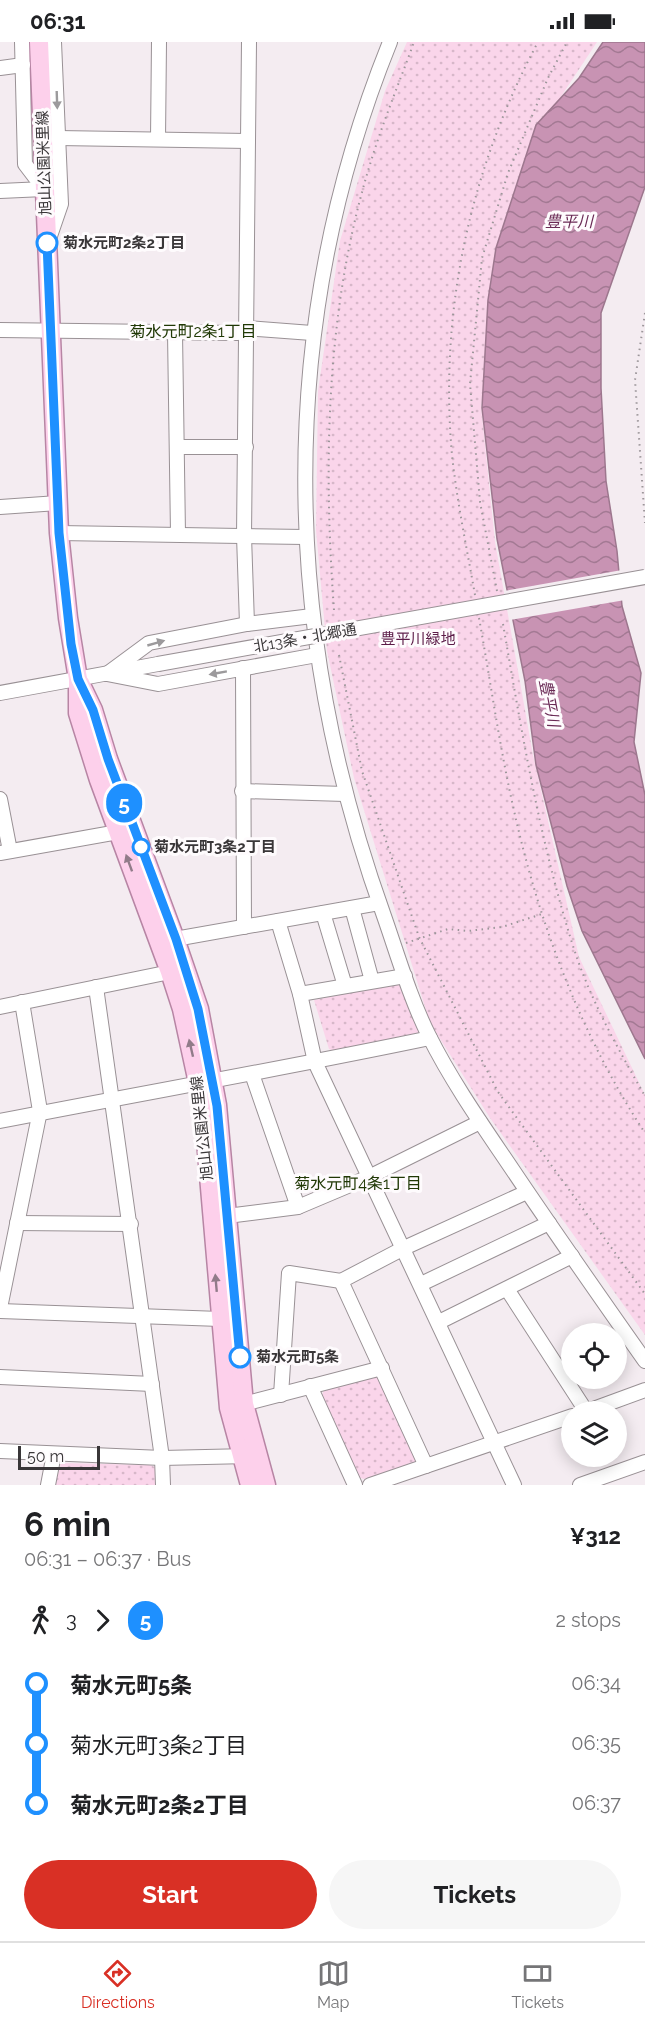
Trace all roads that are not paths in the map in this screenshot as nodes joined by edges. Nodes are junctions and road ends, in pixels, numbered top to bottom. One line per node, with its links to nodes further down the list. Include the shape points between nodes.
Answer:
1 (22, 42): 7 (street)
2 (39, 42): 12 (main road, 旭山公園米里線)
3 (54, 42): 9 (street, one-way to 9)
4 (159, 42): 10 (street)
5 (249, 42): 11 (street)
6 (390, 42): 19 (street, via 337,200)
7 (23, 65): 8 (street); 12 (street, via 25,164)
8 (0, 68)
9 (58, 138): 10 (street); 14 (street, via 61,204)
10 (158, 139): 11 (street)
11 (248, 141): 15 (street)
12 (44, 189): 13 (street); 14 (main road, 旭山公園米里線)
13 (0, 191)
14 (47, 243): 17 (main road, 旭山公園米里線)
15 (246, 328): 18 (street, via 238,333); 19 (street); 21 (street)
16 (0, 330): 17 (street)
17 (51, 332): 18 (street); 22 (main road, 旭山公園米里線)
18 (175, 333): 20 (street)
19 (312, 333): 27 (street, via 304,461)
20 (178, 447): 21 (street); 25 (street)
21 (246, 447): 26 (street)
22 (58, 502): 23 (street); 24 (main road, 旭山公園米里線)
23 (0, 507)
24 (59, 533): 25 (street); 34 (main road, 旭山公園米里線)
25 (178, 534): 26 (street)
26 (244, 536): 27 (street); 30 (street)
27 (305, 537): 29 (street)
28 (645, 577): 33 (street, 北13条・北郷通, bridge)
29 (312, 616): 30 (street); 31 (street)
30 (247, 624): 33 (street, one-way to 30, via 149,643)
31 (317, 655): 32 (street); 37 (street)
32 (243, 668): 33 (street, one-way to 33, via 158,684); 36 (street)
33 (107, 674): 34 (street, 北13条・北郷通)
34 (78, 679): 35 (street, 北13条・北郷通); 39 (main road, 旭山公園米里線, via 78,713); 46 (main road, 旭山公園米里線, via 93,710)
35 (0, 693)
36 (242, 790): 37 (street); 45 (street)
37 (345, 794): 41 (street)
38 (0, 799): 40 (street)
39 (118, 832): 40 (street); 47 (main road, 旭山公園米里線, one-way to 39)
40 (5, 852)
41 (379, 903): 42 (street); 48 (street)
42 (352, 908): 43 (street); 49 (street)
43 (323, 913): 44 (street); 50 (street)
44 (278, 921): 45 (street); 52 (street)
45 (244, 927): 46 (street)
46 (176, 939): 58 (main road, 旭山公園米里線, via 198,1009)
47 (170, 972): 51 (street); 58 (main road, 旭山公園米里線, one-way to 47)
48 (405, 976): 49 (street); 55 (street)
49 (372, 981): 50 (street)
50 (345, 986): 52 (street)
51 (96, 987): 53 (street); 59 (street)
52 (300, 994): 56 (street)
53 (22, 1002): 54 (street); 60 (street)
54 (0, 1007)
55 (430, 1038): 56 (street); 62 (street)
56 (315, 1062): 57 (street); 63 (street)
57 (252, 1074): 58 (street); 65 (street)
58 (206, 1083): 59 (street); 66 (main road, 旭山公園米里線); 78 (main road, 旭山公園米里線, one-way to 58)
59 (114, 1100): 60 (street); 69 (street)
60 (40, 1111): 61 (street); 67 (street)
61 (0, 1121)
62 (480, 1122): 63 (street); 64 (street)
63 (369, 1177): 65 (street); 71 (street)
64 (527, 1192): 68 (street); 71 (street)
65 (298, 1207): 66 (street)
66 (227, 1216): 89 (main road, 旭山公園米里線)
67 (17, 1223): 69 (street); 70 (street)
68 (549, 1223): 72 (street); 74 (street)
69 (130, 1224): 77 (street)
70 (7, 1240): 76 (street)
71 (404, 1248): 73 (street); 74 (street)
72 (572, 1256): 75 (street); 80 (street)
73 (341, 1281): 81 (street); 86 (street, via 289,1273)
74 (421, 1284): 79 (street)
75 (507, 1289): 79 (street); 87 (street)
76 (0, 1310): 77 (street)
77 (143, 1317): 78 (street); 83 (street)
78 (220, 1319): 89 (main road, 旭山公園米里線)
79 (439, 1322): 91 (street)
80 (645, 1361)
81 (382, 1368): 84 (street); 97 (street)
82 (0, 1377): 83 (street)
83 (152, 1384): 95 (street)
84 (310, 1386): 86 (street); 102 (street)
85 (645, 1390): 88 (street)
86 (281, 1395): 89 (street)
87 (580, 1401)
88 (614, 1401)
89 (237, 1406): 94 (main road, 旭山公園米里線)
90 (561, 1420): 91 (street)
91 (495, 1443): 97 (street); 104 (street)
92 (0, 1451): 93 (street)
93 (54, 1454): 95 (street); 98 (street)
94 (250, 1456): 95 (street); 100 (main road, 旭山公園米里線); 101 (main road, 旭山公園米里線)
95 (162, 1458): 99 (street)
96 (645, 1462): 105 (street)
97 (426, 1466): 103 (street)
98 (48, 1485)
99 (163, 1485)
100 (250, 1485)
101 (266, 1485)
102 (355, 1485)
103 (370, 1485)
104 (514, 1485)
105 (579, 1485)

